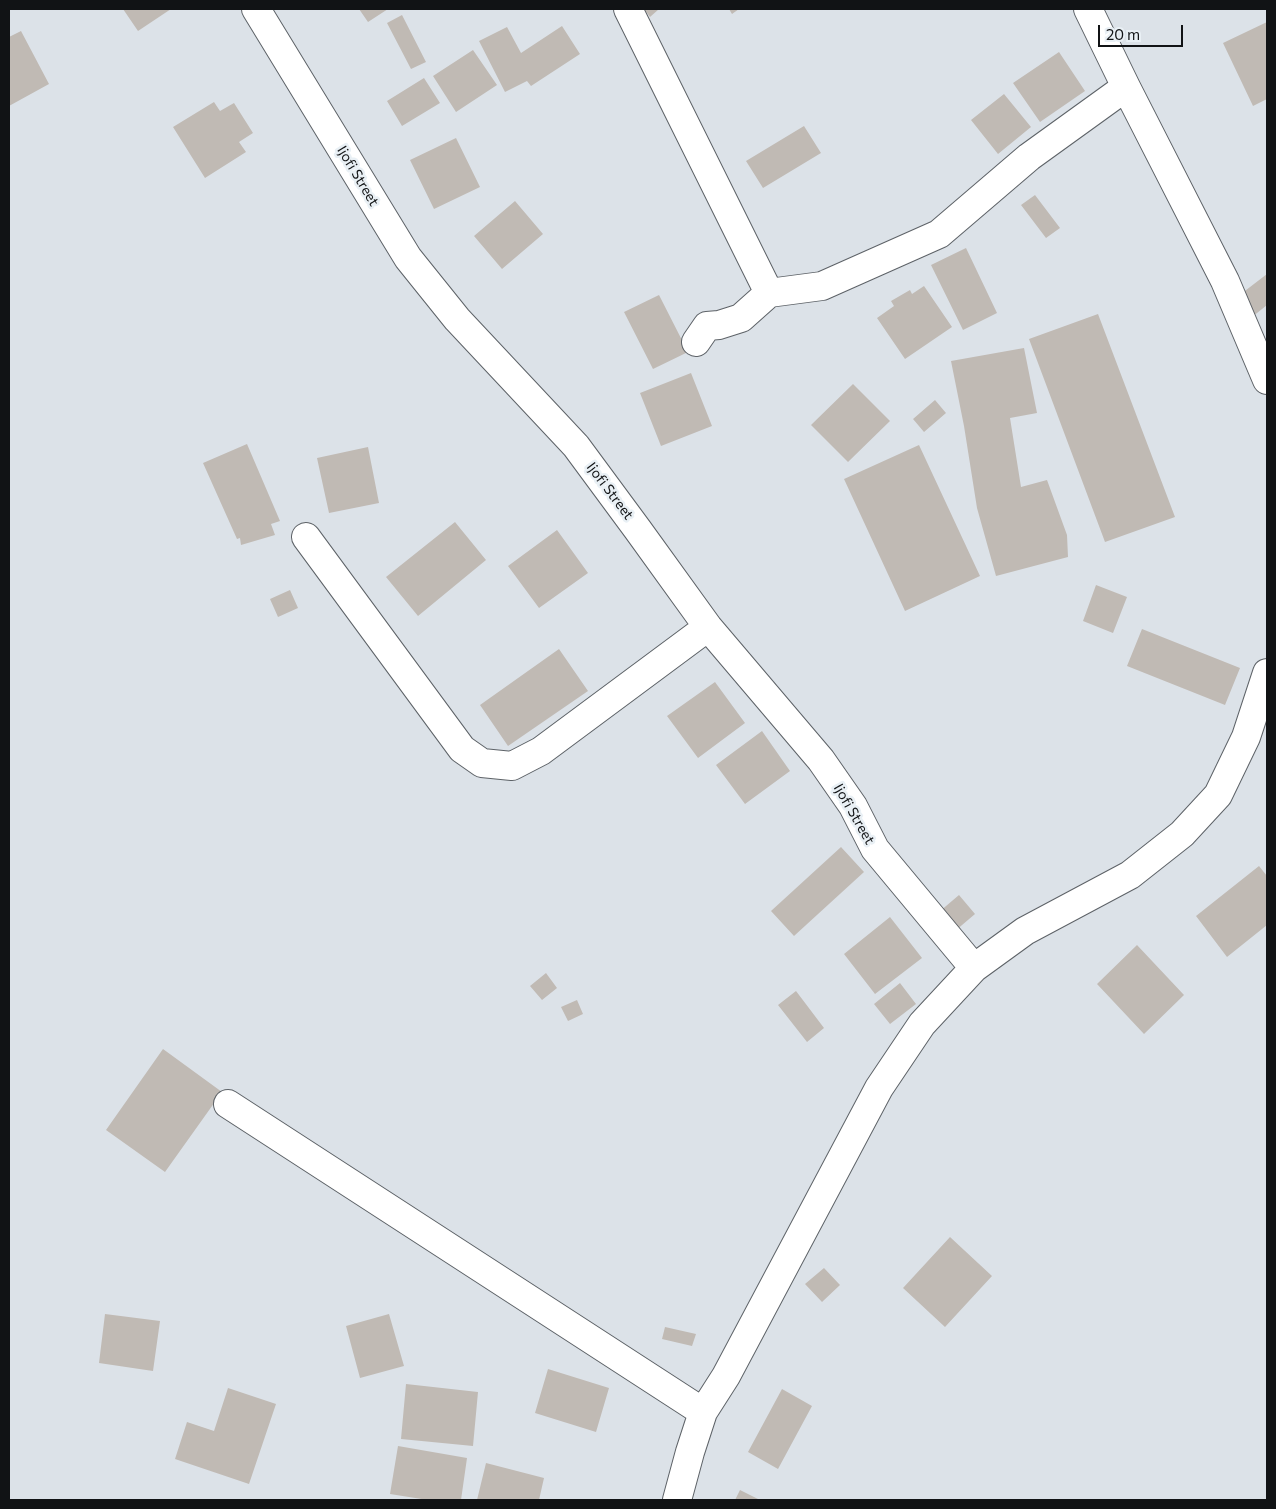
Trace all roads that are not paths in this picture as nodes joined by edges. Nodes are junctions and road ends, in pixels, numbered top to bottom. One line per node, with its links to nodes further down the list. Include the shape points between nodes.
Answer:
1 (256, 9): 9 (street, Ijofi Street, via 408,258 457,319 576,446)
2 (628, 9): 5 (street)
3 (1088, 9): 4 (street)
4 (1126, 88): 5 (street, via 1029,157 940,234 822,286); 7 (street, via 1225,281)
5 (769, 293): 6 (street, via 741,318 707,326)
6 (696, 342)
7 (1267, 380)
8 (306, 537): 9 (street, via 462,749 482,763 512,766 541,751)
9 (708, 627): 13 (street, Ijofi Street, via 821,760 853,806 875,849)
10 (1267, 673): 12 (street, via 1246,737 1218,795)
11 (1267, 702): 12 (street, via 1259,748 1233,803 1199,828)
12 (1182, 834): 13 (street, via 1130,874 1026,932)
13 (974, 968): 15 (street, via 922,1024 879,1088 726,1376)
14 (228, 1104): 15 (street)
15 (703, 1412): 16 (street)
16 (677, 1500)

